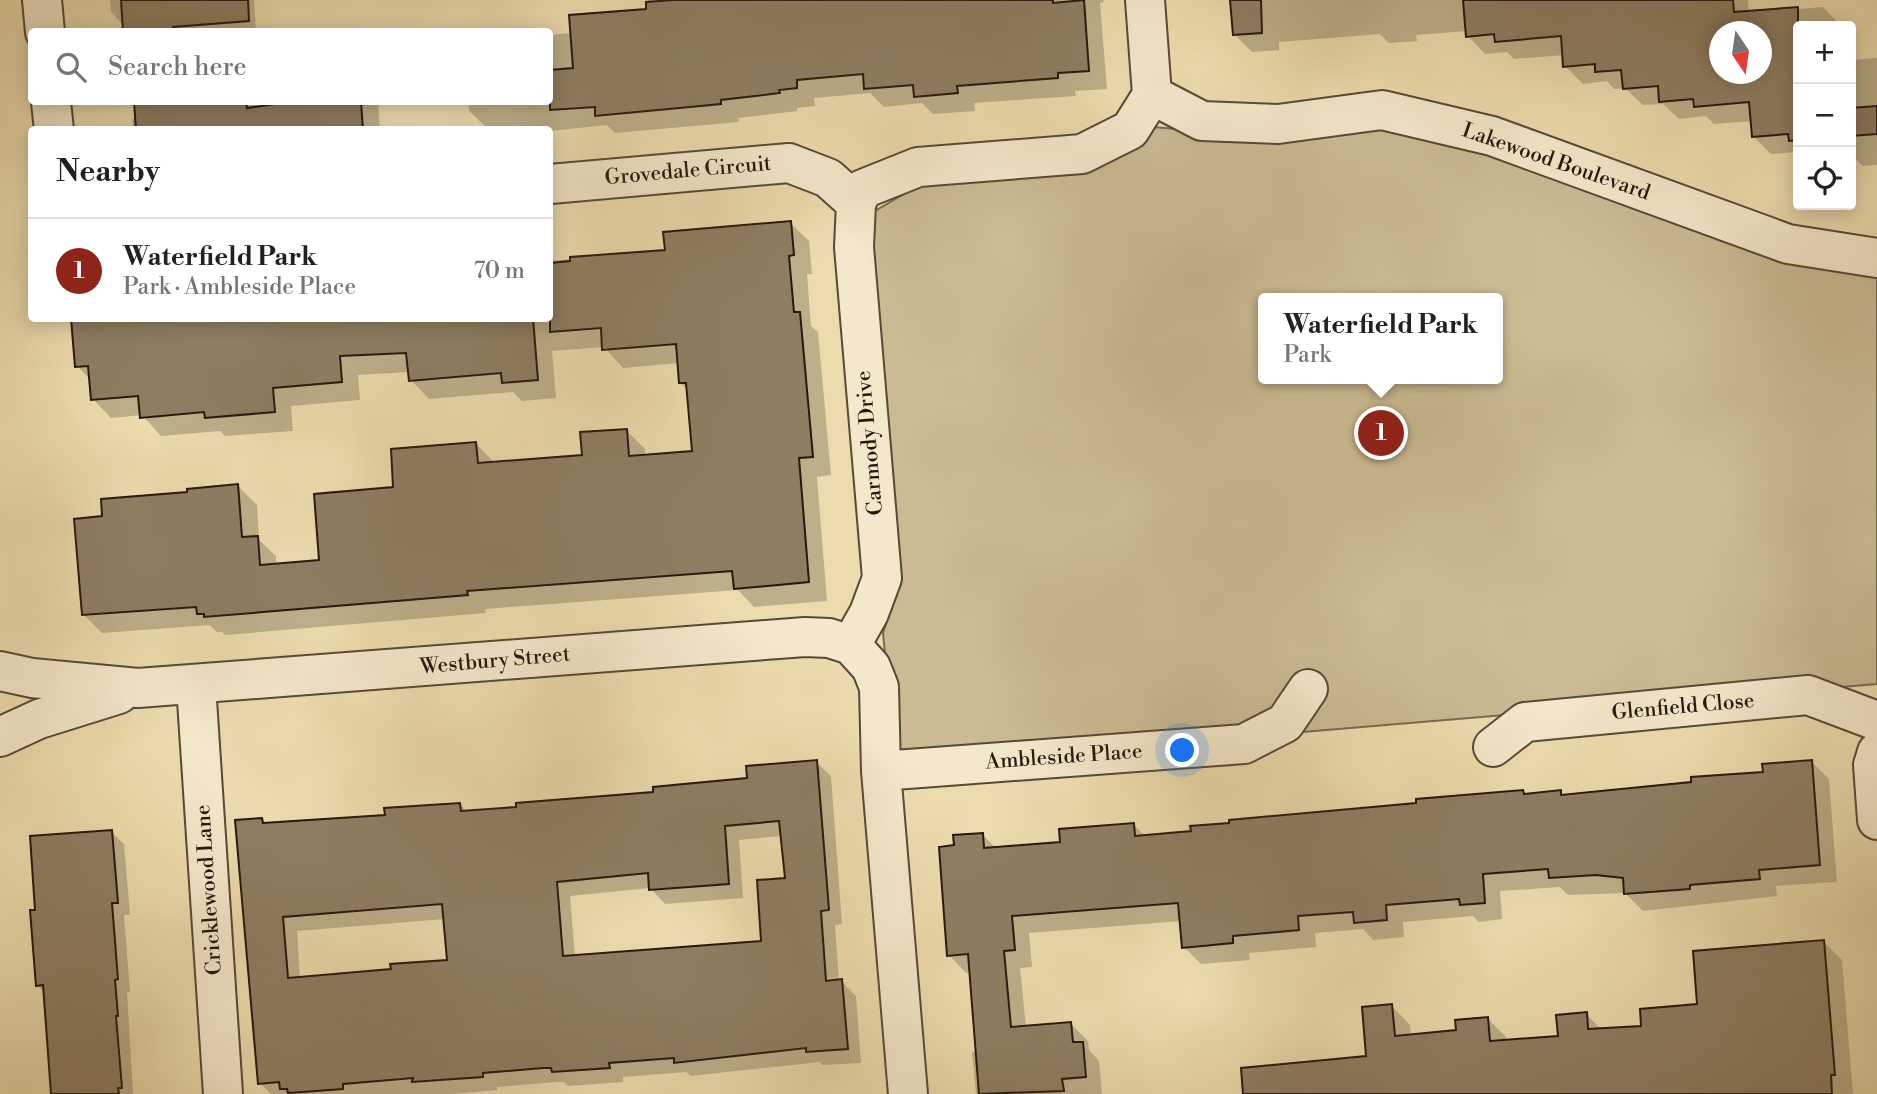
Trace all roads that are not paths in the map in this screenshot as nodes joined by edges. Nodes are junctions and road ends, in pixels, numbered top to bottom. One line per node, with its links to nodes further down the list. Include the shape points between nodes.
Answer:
1 (43, 0): 3 (street)
2 (1145, 0): 4 (street)
3 (45, 28)
4 (1152, 94): 8 (street, via 1130,130 1082,154 918,167 863,189); 9 (street, Lakewood Boulevard, via 1202,121 1278,124 1382,110 1492,136 1788,244)
5 (51, 105): 6 (street)
6 (54, 126)
7 (553, 184): 8 (street, Grovedale Circuit, via 789,163 828,178)
8 (856, 203): 10 (street, Carmody Drive, via 854,247 881,578)
9 (1877, 258)
10 (850, 645): 12 (street, Westbury Street, via 805,636); 19 (street, via 871,667 879,687)
11 (0, 671): 13 (street, Westbury Street)
12 (196, 685): 13 (street, Westbury Street); 21 (street, Cricklewood Lane)
13 (138, 688): 16 (street, Westbury Street, via 39,719)
14 (1308, 689): 19 (street, Ambleside Place, via 1285,723 1244,744)
15 (1877, 721): 17 (street, Glenfield Close, via 1808,695 1525,722)
16 (0, 737)
17 (1493, 747)
18 (1877, 752): 20 (street, via 1873,765)
19 (881, 771): 22 (street)
20 (1877, 820)
21 (223, 1094)
22 (908, 1094)

